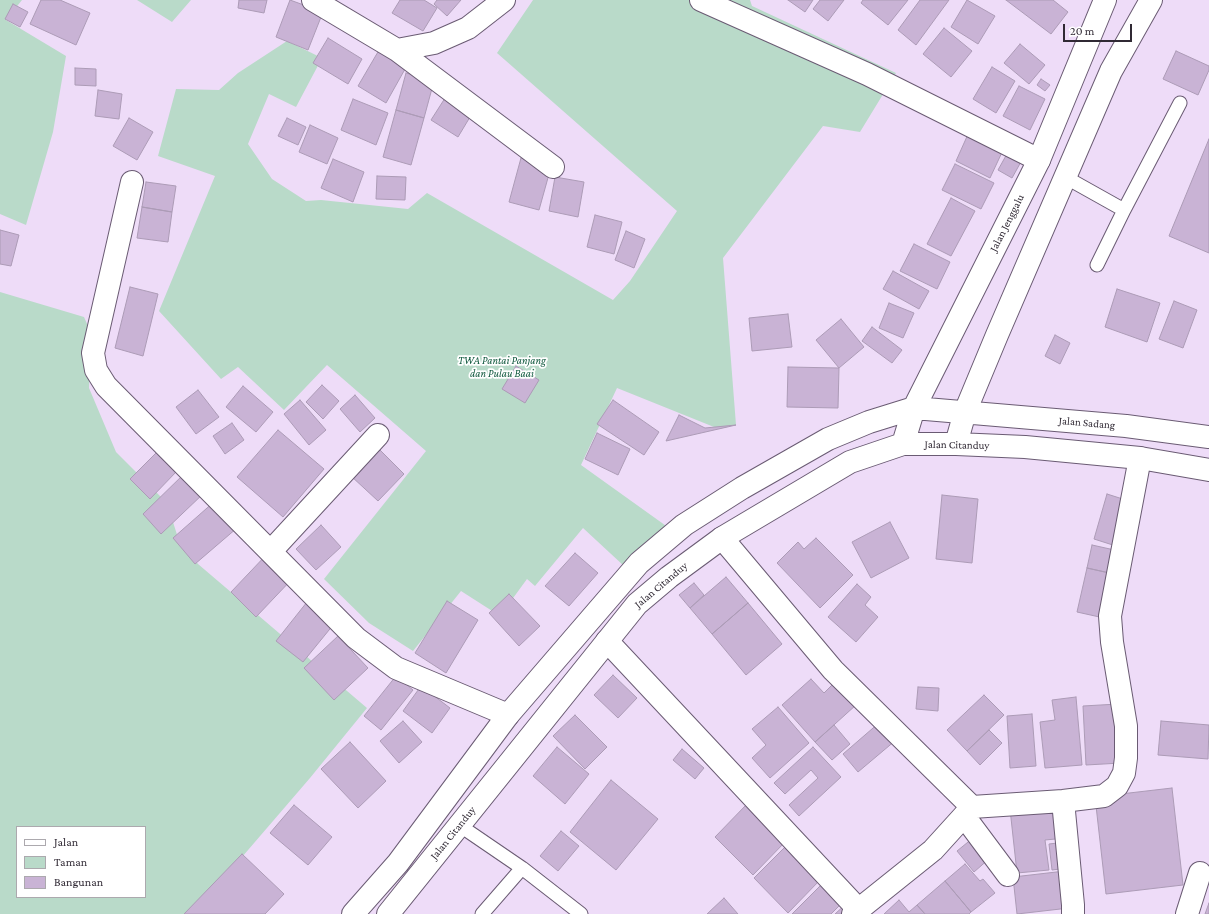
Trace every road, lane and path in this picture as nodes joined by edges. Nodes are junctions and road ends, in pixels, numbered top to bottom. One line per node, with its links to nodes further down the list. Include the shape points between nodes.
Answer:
1 (313, 0): 6 (street)
2 (504, 0): 6 (street, via 468,28 434,43)
3 (701, 0): 8 (street, via 867,74)
4 (1105, 0): 8 (street, Jalan Jenggalu)
5 (1151, 0): 10 (street, via 1111,71)
6 (397, 50): 9 (street)
7 (1180, 103): 12 (lane)
8 (1039, 160): 14 (street, Jalan Jenggalu)
9 (553, 167)
10 (1065, 177): 12 (lane); 15 (street)
11 (132, 182): 23 (street, via 93,353 96,370 111,392)
12 (1124, 210): 13 (lane)
13 (1097, 265)
14 (914, 408): 15 (street); 18 (street, Jalan Jenggalu); 25 (street, via 869,422 828,439 742,488 684,525 640,563)
15 (965, 412): 17 (street, Jalan Sadang, via 1126,426); 19 (street)
16 (378, 435): 23 (street)
17 (1209, 437)
18 (903, 444): 19 (street, Jalan Citanduy); 22 (street, Jalan Citanduy, via 850,462)
19 (956, 444): 20 (street, Jalan Citanduy, via 1025,447)
20 (1140, 458): 21 (street, Jalan Citanduy); 26 (street, via 1110,616 1126,726 1124,774 1117,786 1104,796)
21 (1209, 470)
22 (722, 538): 24 (street, Jalan Citanduy, via 637,604); 27 (street, via 833,670)
23 (271, 551): 25 (street, via 356,638 396,668)
24 (607, 641): 28 (street, Jalan Citanduy); 32 (street)
25 (508, 715): 33 (street, via 398,862)
26 (1064, 801): 27 (street); 37 (street)
27 (968, 812): 31 (street); 32 (street, via 933,850)
28 (459, 825): 29 (lane); 34 (street, Jalan Citanduy)
29 (522, 868): 35 (lane); 36 (lane)
30 (1200, 873): 38 (street)
31 (1008, 875)
32 (856, 911)
33 (353, 914)
34 (388, 914)
35 (482, 914)
36 (581, 914)
37 (1073, 914)
38 (1187, 914)

